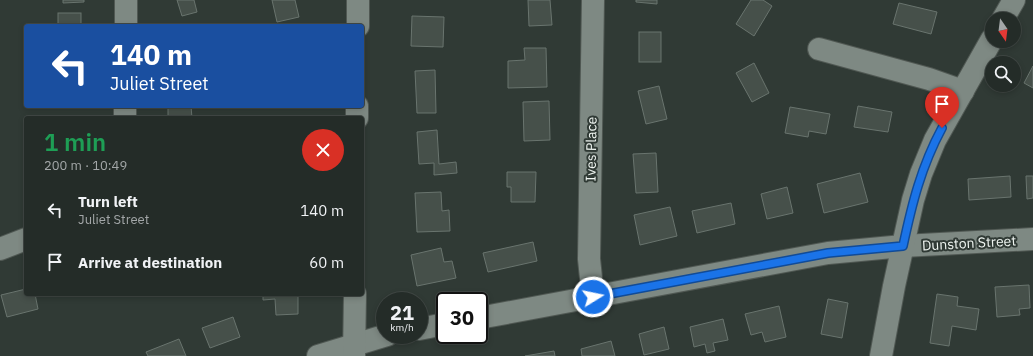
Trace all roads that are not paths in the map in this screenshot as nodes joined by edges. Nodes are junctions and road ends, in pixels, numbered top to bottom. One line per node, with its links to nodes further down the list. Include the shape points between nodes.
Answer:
1 (126, 0): 6 (street)
2 (358, 0): 7 (street)
3 (593, 0): 16 (street, Ives Place, via 589,259)
4 (1014, 0): 5 (street)
5 (1007, 12)
6 (126, 24)
7 (358, 24)
8 (987, 48): 10 (street)
9 (819, 49): 10 (street)
10 (962, 91): 13 (street, via 935,140 921,174)
11 (1033, 239): 13 (street, Dunston Street)
12 (24, 240): 14 (street)
13 (903, 246): 16 (street, Dunston Street, via 828,253); 21 (street)
14 (0, 249)
15 (355, 296): 19 (street)
16 (593, 297): 17 (street, Dunston Street)
17 (488, 316)
18 (376, 340): 19 (street)
19 (354, 350): 20 (street)
20 (318, 356)
21 (881, 356)

